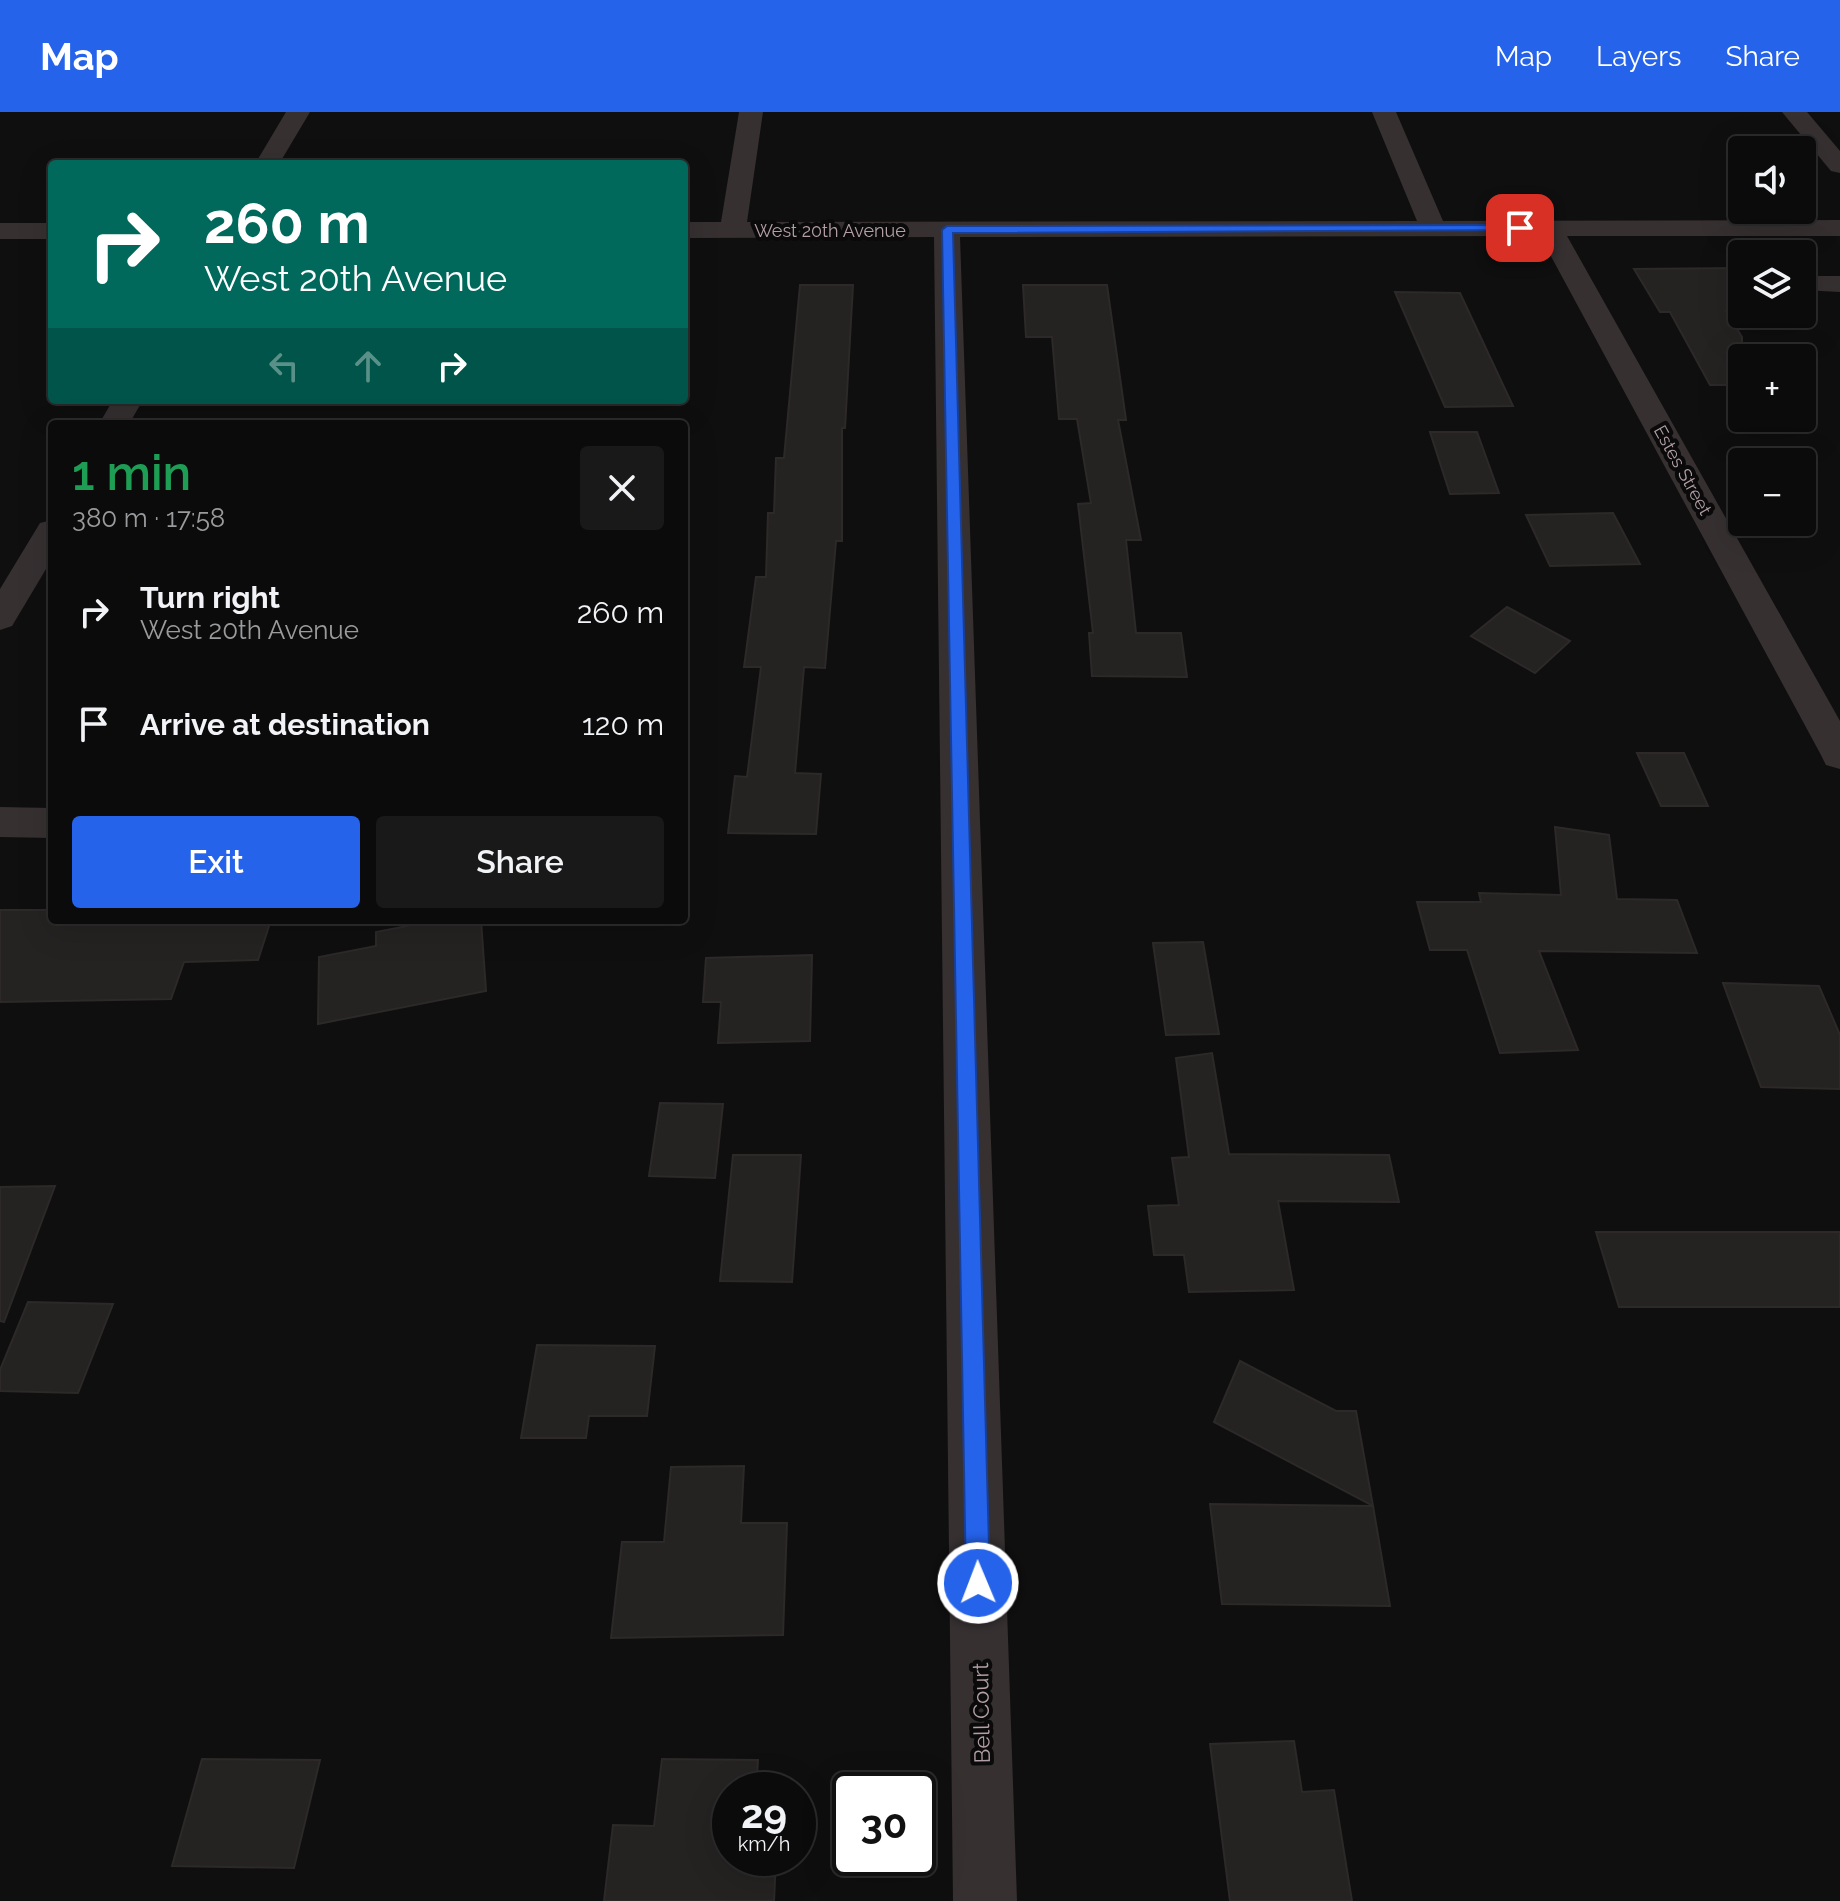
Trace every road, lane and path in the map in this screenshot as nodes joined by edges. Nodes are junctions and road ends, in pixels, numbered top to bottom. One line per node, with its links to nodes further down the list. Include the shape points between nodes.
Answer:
1 (298, 112): 5 (street)
2 (751, 112): 11 (street)
3 (1384, 112): 7 (street)
4 (1794, 112): 6 (street)
5 (269, 160)
6 (1840, 166)
7 (1433, 228): 8 (street, West 20th Avenue); 13 (street, West 20th Avenue)
8 (1549, 228): 9 (street, West 20th Avenue); 21 (street, Estes Street)
9 (1763, 228): 10 (street, West 20th Avenue); 16 (street)
10 (1840, 228)
11 (733, 229): 12 (street, West 20th Avenue); 13 (street, West 20th Avenue)
12 (688, 230)
13 (947, 230): 24 (street, Bell Court)
14 (0, 231): 15 (street)
15 (48, 231)
16 (1772, 240)
17 (1816, 284): 18 (street)
18 (1840, 284)
19 (48, 537): 20 (street)
20 (0, 618)
21 (1840, 755)
22 (0, 822): 23 (street)
23 (48, 823)
24 (985, 1901)

